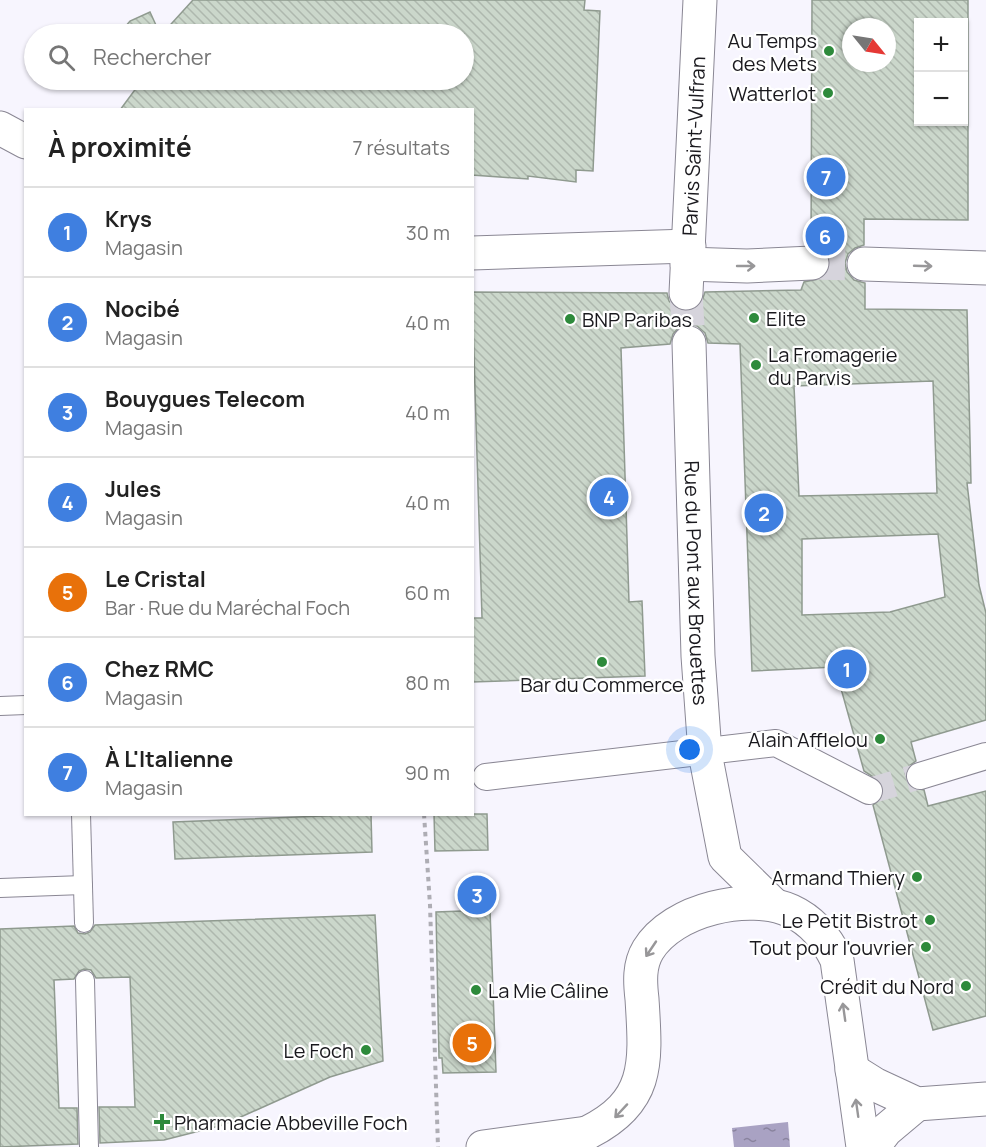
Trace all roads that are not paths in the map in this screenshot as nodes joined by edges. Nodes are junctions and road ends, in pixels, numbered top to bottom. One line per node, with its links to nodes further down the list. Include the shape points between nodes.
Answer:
1 (700, 0): 7 (street, Parvis Saint-Vulfran)
2 (0, 128): 3 (street)
3 (24, 141)
4 (474, 253): 7 (street)
5 (812, 263): 7 (street, one-way to 5)
6 (864, 264): 8 (street, one-way to 8)
7 (687, 268)
8 (986, 268)
9 (689, 343): 12 (street, Rue du Pont aux Brouettes, via 698,656)
10 (24, 705): 11 (lane)
11 (0, 706)
12 (705, 753): 15 (street); 16 (street, via 776,743); 18 (street, Rue du Pont aux Brouettes)
13 (986, 756): 14 (street)
14 (920, 776)
15 (486, 777)
16 (869, 791)
17 (81, 816): 19 (lane)
18 (725, 857): 21 (street); 22 (street)
19 (83, 885): 20 (lane); 23 (lane)
20 (0, 888)
21 (773, 904): 22 (street); 25 (street, one-way to 21, via 837,960 827,940 812,924)
22 (695, 912): 29 (street, one-way to 29, via 667,929 648,951 640,974 642,1075 626,1107 587,1133)
23 (84, 923)
24 (85, 980): 28 (lane)
25 (852, 1070): 27 (street); 30 (street, one-way to 25)
26 (986, 1098): 27 (street)
27 (917, 1104): 31 (street, via 886,1130)
28 (89, 1147)
29 (483, 1147)
30 (863, 1147)
31 (873, 1147)

